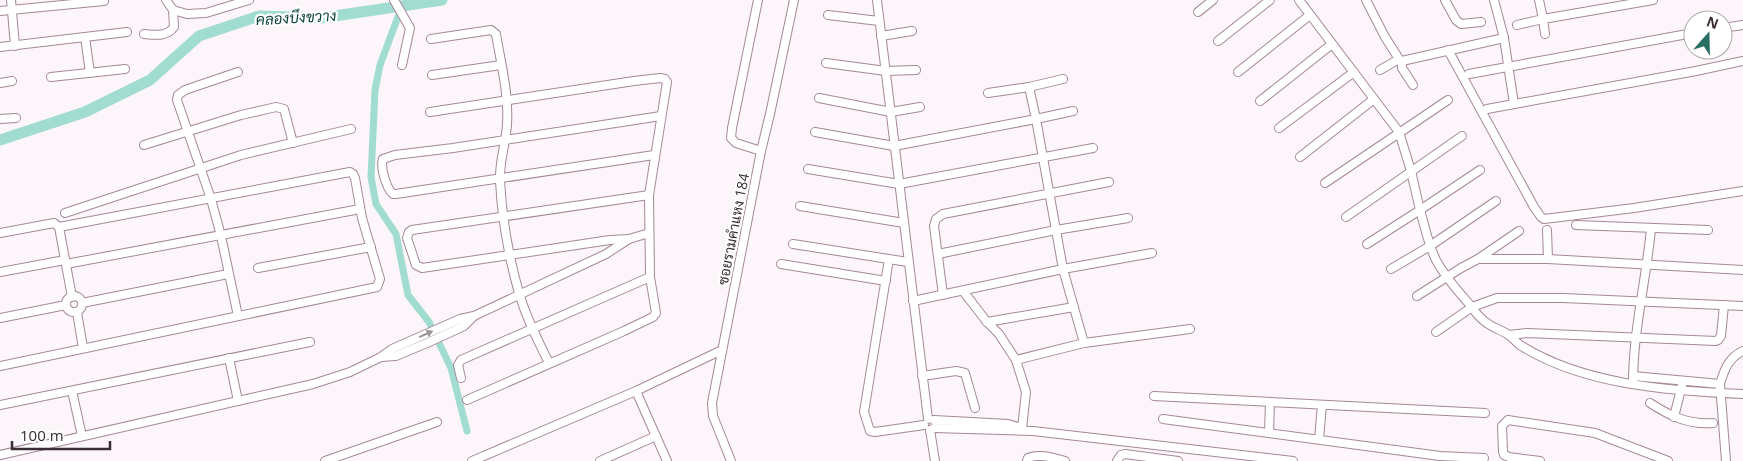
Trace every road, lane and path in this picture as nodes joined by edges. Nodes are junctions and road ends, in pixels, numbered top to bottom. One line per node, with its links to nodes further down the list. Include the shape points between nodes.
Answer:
1 (11, 0): 17 (street)
2 (166, 0): 18 (street)
3 (249, 0): 18 (street, via 206,13 187,14)
4 (394, 0): 46 (street, via 410,28)
5 (758, 0): 92 (street, via 731,138 736,143)
6 (794, 0): 92 (street, ซอยรามคำแหง 184)
7 (877, 0): 24 (street)
8 (1213, 0): 20 (street)
9 (1270, 0): 38 (street)
10 (1299, 0): 21 (street)
11 (1366, 0): 43 (street)
12 (1445, 0): 25 (street, via 1461,24)
13 (1494, 0): 36 (street)
14 (1539, 0): 23 (street)
15 (1653, 0): 23 (street)
16 (104, 1): 17 (street)
17 (12, 10): 19 (street); 40 (street)
18 (173, 10): 31 (street, via 174,27 170,32)
19 (0, 11)
20 (1198, 12)
21 (1310, 14): 39 (street); 54 (street)
22 (828, 15): 24 (street)
23 (1543, 19): 26 (street); 32 (street)
24 (879, 21): 34 (street)
25 (1480, 22)
26 (1517, 25)
27 (1743, 25): 28 (street)
28 (1743, 30)
29 (912, 31): 34 (street)
30 (127, 32): 35 (street)
31 (144, 34)
32 (1545, 34)
33 (1683, 35): 48 (street)
34 (881, 36): 52 (street)
35 (85, 37): 40 (street); 56 (street)
36 (1504, 38): 42 (street); 48 (street)
37 (431, 39): 47 (street, via 493,31)
38 (1218, 41)
39 (1332, 44): 55 (street); 70 (street)
40 (15, 46): 41 (street)
41 (0, 47)
42 (1448, 50): 43 (street); 104 (street, via 1534,207 1544,219)
43 (1401, 60): 51 (street); 63 (street, via 1402,68)
44 (1743, 61): 71 (street)
45 (826, 63): 52 (street)
46 (402, 65)
47 (501, 65): 58 (street); 68 (street)
48 (1508, 66): 57 (street); 71 (street)
49 (125, 69): 56 (street)
50 (916, 70): 52 (street)
51 (1380, 70)
52 (886, 71): 76 (street)
53 (238, 72): 83 (street, via 178,95)
54 (1238, 72)
55 (1354, 72): 67 (street); 81 (street)
56 (90, 73): 59 (street)
57 (1469, 74)
58 (432, 75)
59 (51, 77)
60 (1063, 79): 64 (street)
61 (12, 82): 62 (street)
62 (0, 83)
63 (1413, 85)
64 (1029, 87): 65 (street); 80 (street)
65 (988, 93)
66 (819, 98): 76 (street)
67 (1374, 99): 85 (street); 95 (street)
68 (507, 100): 75 (street); 77 (street, via 663,78 667,86); 87 (street)
69 (1448, 100): 85 (street)
70 (1260, 101)
71 (1514, 104): 73 (street)
72 (920, 107): 76 (street)
73 (1487, 109)
74 (1073, 111): 80 (street)
75 (430, 112)
76 (891, 112): 90 (street)
77 (661, 116): 87 (street); 93 (street)
78 (16, 118): 79 (street)
79 (0, 119)
80 (1036, 119): 90 (street); 94 (street)
81 (1279, 128)
82 (351, 130): 88 (street)
83 (188, 132): 88 (street, via 241,115 280,107 284,109); 89 (street); 96 (street)
84 (815, 132): 90 (street)
85 (1399, 132): 99 (street); 102 (street)
86 (1462, 136): 99 (street)
87 (506, 139): 100 (street); 100 (street, via 395,155 386,157 382,162 392,194)
88 (293, 143): 96 (street)
89 (144, 145)
90 (894, 146): 103 (street)
91 (1093, 148): 94 (street)
92 (761, 151): 178 (street, ซอยรามคำแหง 184)
93 (654, 155): 100 (street); 105 (street)
94 (1043, 157): 103 (street); 106 (street)
95 (1300, 157)
96 (201, 168): 107 (street); 109 (street)
97 (808, 169): 103 (street)
98 (1480, 170): 112 (street)
99 (1411, 171): 112 (street); 115 (street)
100 (500, 179): 114 (street)
101 (1110, 182): 106 (street)
102 (1325, 183)
103 (899, 184): 118 (street)
104 (1743, 191)
105 (649, 195): 114 (street); 127 (street)
106 (1050, 195): 122 (street); 136 (street, via 943,214 936,219 934,226)
107 (211, 199): 111 (street, via 350,172 354,174); 116 (street); 128 (street)
108 (1496, 201): 132 (street)
109 (101, 202): 113 (street); 116 (street)
110 (800, 206): 118 (street)
111 (360, 209): 128 (street); 133 (street)
112 (1420, 210): 131 (street); 132 (street)
113 (65, 213)
114 (504, 217): 135 (street); 135 (street, via 412,230 406,238 416,265 420,267)
115 (1346, 217)
116 (108, 218): 120 (street)
117 (1128, 218): 122 (street)
118 (904, 223): 141 (street)
119 (1576, 225): 121 (street)
120 (59, 227): 126 (street, via 54,223); 140 (street)
121 (1652, 229): 124 (street); 143 (street)
122 (1056, 230): 136 (street); 145 (street)
123 (1547, 230): 139 (street)
124 (1708, 230)
125 (1519, 231): 138 (street)
126 (0, 233)
127 (649, 233): 129 (street); 150 (street)
128 (221, 236): 140 (street); 149 (street)
129 (629, 239): 135 (street); 154 (street, via 606,254)
130 (792, 244): 137 (street)
131 (1367, 244)
132 (1430, 246): 146 (street); 151 (street)
133 (371, 247): 144 (street); 167 (street, via 380,280 377,287)
134 (1152, 253): 145 (street)
135 (510, 254): 154 (street)
136 (938, 254): 155 (street)
137 (889, 259): 141 (street); 152 (street)
138 (1478, 259): 139 (street); 151 (street)
139 (1548, 259): 143 (street)
140 (65, 262): 148 (street); 157 (street)
141 (908, 262): 158 (street)
142 (781, 264): 152 (street)
143 (1648, 266): 147 (street); 159 (street)
144 (258, 268)
145 (1063, 269): 153 (street); 164 (street)
146 (1391, 269)
147 (1743, 270)
148 (0, 272)
149 (228, 274): 160 (street); 167 (street)
150 (650, 277): 170 (street); 182 (street, via 656,307 653,317)
151 (1447, 278): 156 (street); 165 (street)
152 (886, 281): 207 (street, via 864,412 870,431 875,432)
153 (963, 291): 155 (street); 169 (street)
154 (520, 294): 170 (street); 196 (street, via 350,372 314,384)
155 (943, 295): 158 (street)
156 (1417, 296)
157 (72, 297): 160 (street); 161 (street)
158 (913, 301): 184 (street)
159 (1641, 301): 162 (street); 165 (street, via 1497,298); 174 (street)
160 (82, 303): 166 (street)
161 (66, 305): 166 (street, via 70,311); 168 (street)
162 (1724, 305): 163 (street); 174 (street, via 1718,340)
163 (1743, 306)
164 (1074, 307): 169 (street); 176 (street)
165 (1472, 307): 172 (street); 173 (street, via 1487,323)
166 (77, 312): 177 (street)
167 (238, 316): 177 (street)
168 (0, 318)
169 (987, 322): 181 (street)
170 (533, 328): 182 (street); 185 (street, via 461,360 458,365)
171 (1190, 329): 176 (street)
172 (1436, 332)
173 (1509, 335): 174 (street); 186 (street, via 1518,344 1565,368 1593,377)
174 (1635, 338): 186 (street)
175 (310, 342): 180 (street)
176 (1084, 343): 181 (street)
177 (83, 348): 183 (street)
178 (722, 350): 191 (street); 224 (street, ซอยรามคำแหง 184, via 712,403 713,416)
179 (1743, 352): 188 (street, via 1730,361)
180 (229, 358): 190 (street); 196 (street)
181 (1016, 360): 209 (street, via 1026,392)
182 (549, 364): 195 (street)
183 (0, 366)
184 (922, 376): 201 (street, via 956,371 966,373); 207 (street)
185 (460, 378)
186 (1633, 380): 187 (street); 189 (street)
187 (1683, 380): 188 (street); 189 (street)
188 (1720, 384): 192 (street)
189 (1681, 390): 192 (street); 203 (street)
190 (72, 391): 199 (street); 212 (street)
191 (636, 391): 213 (street); 221 (street)
192 (1720, 393): 193 (street); 233 (street)
193 (1743, 394)
194 (1154, 396): 197 (street)
195 (467, 400)
196 (238, 401): 212 (street)
197 (1270, 402): 200 (street); 211 (street)
198 (1650, 403): 203 (street)
199 (0, 405)
200 (1322, 405): 202 (street); 214 (street)
201 (975, 408)
202 (1485, 413)
203 (1674, 417): 206 (street)
204 (1162, 418): 211 (street)
205 (437, 422): 220 (street)
206 (1713, 424)
207 (930, 425): 208 (street); 225 (street)
208 (976, 426): 209 (street, via 1008,424); 210 (street)
209 (1022, 428): 210 (street)
210 (1033, 431): 219 (street)
211 (1269, 433): 214 (street)
212 (82, 436): 215 (street)
213 (656, 436): 222 (street); 223 (street)
214 (1319, 440): 216 (street)
215 (0, 454)
216 (1440, 458): 217 (street)
217 (1484, 458)
218 (1649, 458): 231 (street, via 1587,431 1504,422 1504,455); 232 (street)
219 (1273, 460): 230 (street)
220 (325, 461)
221 (472, 461)
222 (600, 461)
223 (667, 461)
224 (731, 461)
225 (935, 461)
226 (1027, 461): 227 (street, via 1032,456)
227 (1065, 461)
228 (1117, 461): 229 (street, via 1125,454)
229 (1178, 461)
230 (1293, 461)
231 (1540, 461)
232 (1668, 461)
233 (1726, 461)

